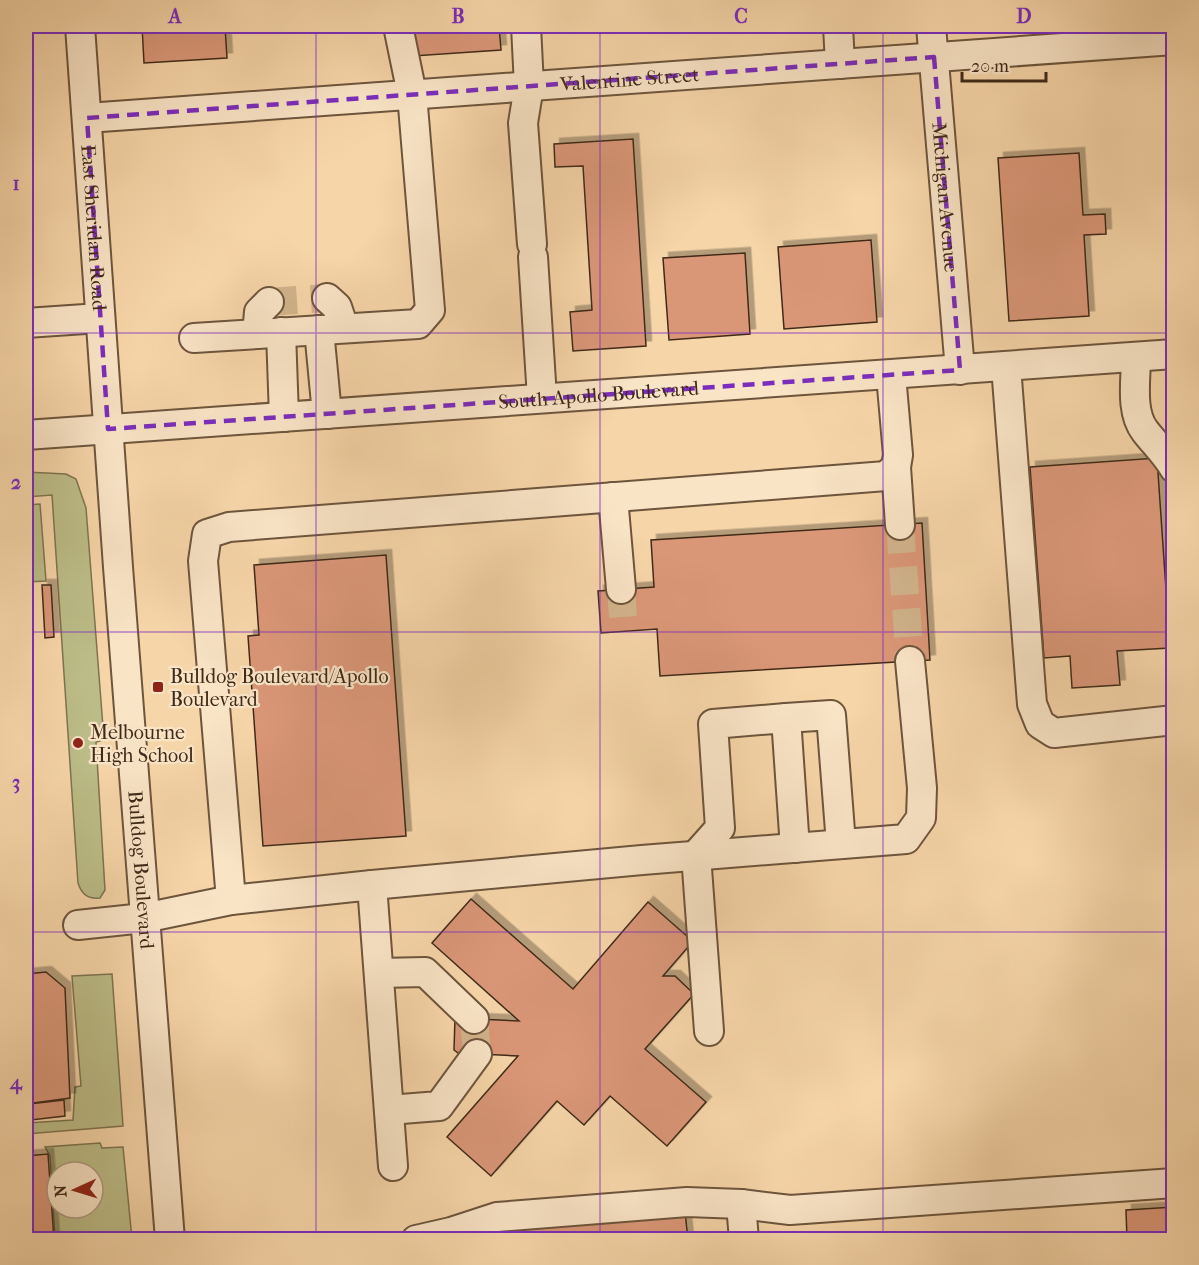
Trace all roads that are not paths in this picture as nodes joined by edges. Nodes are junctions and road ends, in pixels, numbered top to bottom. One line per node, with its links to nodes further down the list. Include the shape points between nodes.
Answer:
1 (80, 26): 11 (street, East Sheridan Road)
2 (398, 26): 10 (street)
3 (526, 26): 9 (street)
4 (838, 26): 8 (street)
5 (931, 26): 7 (street, Michigan Avenue)
6 (1173, 40): 7 (street, Valentine Street)
7 (934, 57): 8 (street, Valentine Street); 22 (street, Michigan Avenue)
8 (840, 64): 9 (street, Valentine Street)
9 (529, 86): 10 (street, Valentine Street); 24 (street, via 523,123)
10 (412, 94): 11 (street, Valentine Street); 16 (street, via 430,310 418,324)
11 (87, 118): 14 (street, East Sheridan Road)
12 (327, 298): 16 (street, via 337,307)
13 (269, 302): 17 (street, via 259,312)
14 (100, 318): 15 (street); 27 (street, East Sheridan Road)
15 (26, 323)
16 (331, 329): 17 (street); 25 (street)
17 (269, 333): 18 (street); 26 (street)
18 (194, 338)
19 (1173, 354): 20 (street, South Apollo Boulevard)
20 (1136, 357): 21 (street, South Apollo Boulevard); 30 (street, via 1136,408 1143,429)
21 (1006, 366): 22 (street, South Apollo Boulevard); 36 (street, via 1032,704 1040,724 1054,733)
22 (960, 370): 23 (street, South Apollo Boulevard)
23 (891, 375): 24 (street, South Apollo Boulevard); 29 (street)
24 (542, 398): 25 (street, South Apollo Boulevard)
25 (327, 414): 26 (street, South Apollo Boulevard)
26 (284, 417): 27 (street, South Apollo Boulevard)
27 (108, 429): 28 (street, South Apollo Boulevard); 42 (street, Bulldog Boulevard)
28 (26, 435)
29 (896, 467): 31 (street, via 886,476); 32 (street)
30 (1173, 468)
31 (613, 497): 33 (street); 41 (street, via 229,527 207,534 203,561)
32 (900, 525)
33 (621, 589)
34 (910, 661): 37 (street, via 922,788 921,818 906,839)
35 (786, 718): 37 (street, via 831,715); 38 (street); 39 (street, via 713,724 720,828)
36 (1173, 720)
37 (841, 844): 38 (street)
38 (795, 848): 39 (street)
39 (696, 855): 40 (street); 46 (street)
40 (372, 885): 41 (street); 44 (street)
41 (231, 900): 42 (street)
42 (144, 918): 43 (street); 52 (street, Bulldog Boulevard)
43 (78, 926)
44 (379, 973): 45 (street, via 425,972); 48 (street)
45 (474, 1019)
46 (709, 1031)
47 (477, 1054): 48 (street, via 439,1106)
48 (389, 1110): 49 (street)
49 (393, 1166)
50 (1173, 1183): 51 (street, via 790,1209)
51 (741, 1204): 53 (street, via 687,1202 497,1217); 54 (street)
52 (170, 1239)
53 (417, 1239)
54 (744, 1239)

